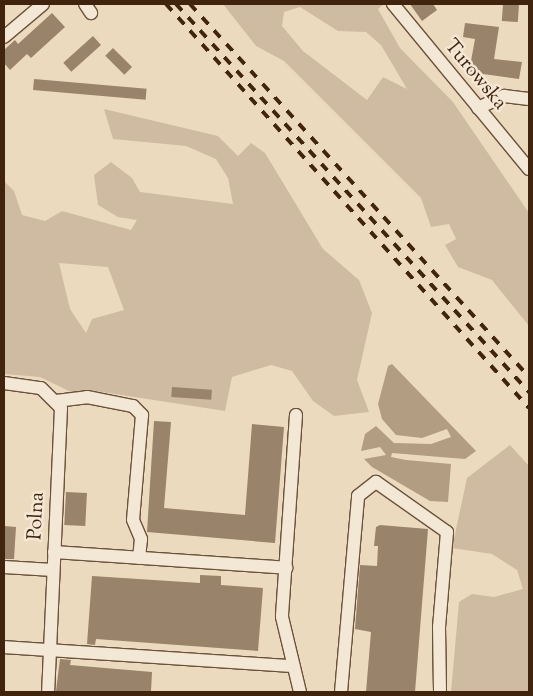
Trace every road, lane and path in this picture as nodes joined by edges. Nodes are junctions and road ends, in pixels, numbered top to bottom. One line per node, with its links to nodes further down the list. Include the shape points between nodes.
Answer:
1 (43, 4): 3 (street)
2 (393, 4): 5 (street, Turowska)
3 (4, 37)
4 (529, 99): 5 (street, via 504,96)
5 (478, 108): 6 (street, Turowska)
6 (528, 163)
7 (4, 383): 8 (street, via 41,388)
8 (56, 400): 10 (street, Polna, via 62,430); 11 (street, via 87,397 133,406 142,415 133,520 141,539)
9 (296, 415): 13 (street)
10 (54, 552): 11 (street); 14 (street, Polna)
11 (140, 558): 13 (street)
12 (4, 567): 14 (street)
13 (286, 568): 17 (street, via 282,617)
14 (54, 570): 16 (street, Polna)
15 (4, 647): 16 (street)
16 (50, 649): 17 (street); 18 (street, Polna)
17 (293, 666): 19 (street)
18 (48, 692)
19 (300, 692)
20 (341, 692): 21 (street, via 358,496 376,482 447,532 439,627)
21 (440, 692)

